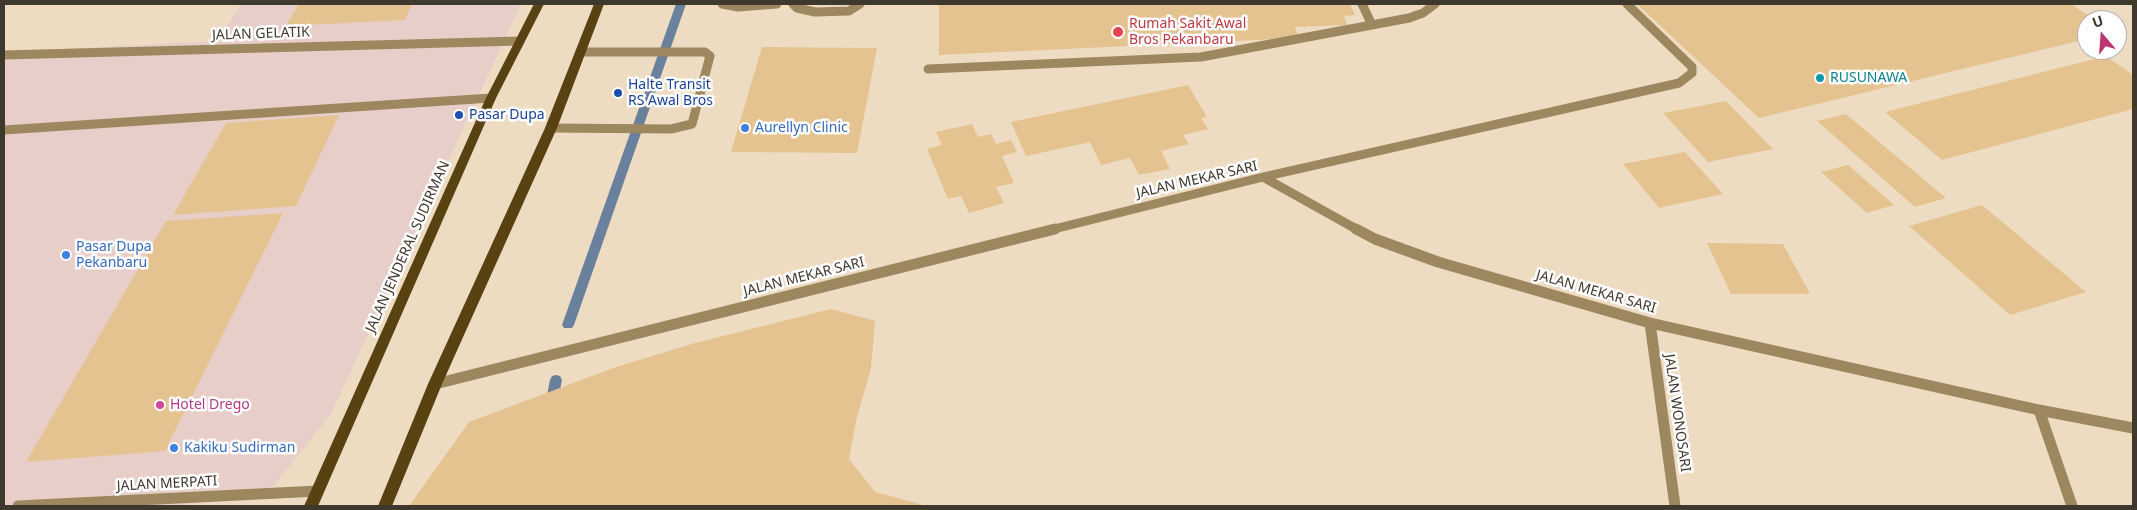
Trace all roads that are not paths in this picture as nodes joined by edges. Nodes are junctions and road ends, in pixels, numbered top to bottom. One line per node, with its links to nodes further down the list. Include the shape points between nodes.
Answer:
1 (539, 4): 11 (main road, JALAN JENDERAL SUDIRMAN)
2 (599, 4): 12 (main road)
3 (722, 4): 4 (street, via 738,7)
4 (777, 4)
5 (792, 4): 6 (street, via 815,12 849,11)
6 (860, 4)
7 (1362, 4): 10 (street)
8 (1435, 4): 10 (street, via 1423,13)
9 (1627, 4): 18 (street, via 1692,67 1692,73 1680,83)
10 (1372, 25): 14 (street, via 1201,57)
11 (520, 41): 13 (street, JALAN GELATIK); 15 (main road, JALAN JENDERAL SUDIRMAN)
12 (582, 52): 16 (main road); 16 (street, via 705,52 710,56 692,124 682,128)
13 (4, 54)
14 (928, 69)
15 (491, 98): 17 (street); 23 (main road, JALAN JENDERAL SUDIRMAN)
16 (551, 128): 20 (main road)
17 (4, 130)
18 (1263, 177): 19 (street, JALAN MEKAR SARI, via 1315,208 1404,251); 20 (street, JALAN MEKAR SARI)
19 (1650, 323): 21 (street, JALAN MEKAR SARI); 27 (street, JALAN WONOSARI)
20 (435, 384): 26 (main road)
21 (2039, 410): 22 (street, JALAN MEKAR SARI); 28 (street)
22 (2133, 428)
23 (318, 491): 24 (street, JALAN MERPATI); 25 (main road, JALAN JENDERAL SUDIRMAN)
24 (18, 506)
25 (311, 506)
26 (384, 506)
27 (1675, 506)
28 (2072, 506)

